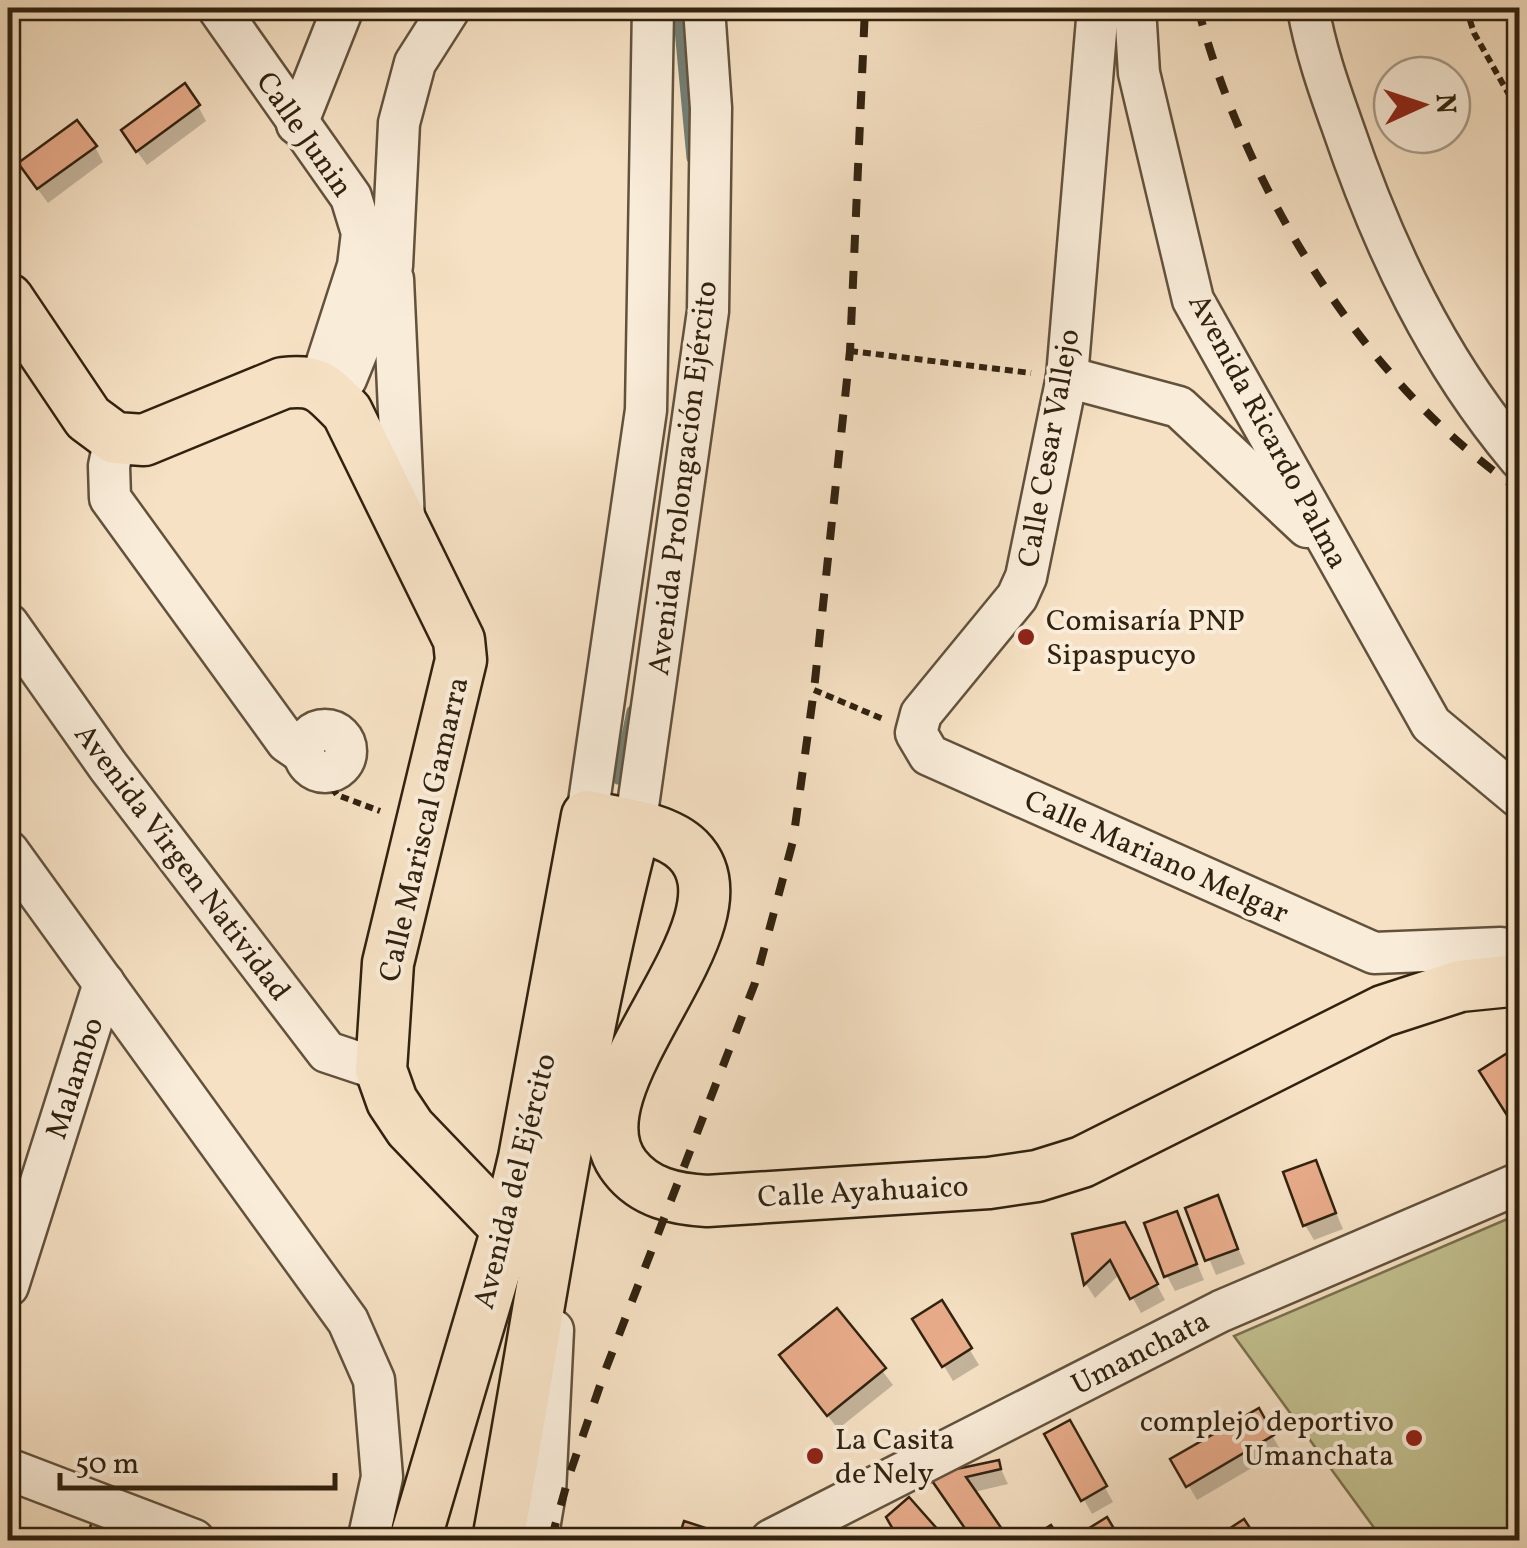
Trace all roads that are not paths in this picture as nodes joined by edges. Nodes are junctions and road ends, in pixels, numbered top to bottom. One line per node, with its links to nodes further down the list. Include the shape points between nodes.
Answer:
1 (218, 8): 9 (street, Calle Junin)
2 (344, 8): 9 (street)
3 (450, 8): 10 (street, via 415,64 399,123)
4 (653, 8): 22 (street, Avenida Prolongación Ejército, via 646,410)
5 (704, 8): 23 (street, Avenida Prolongación Ejército, via 711,108 708,312)
6 (1098, 8): 12 (street, Calle Cesar Vallejo)
7 (1135, 8): 17 (street, Avenida Ricardo Palma, via 1139,74 1193,300)
8 (1308, 8): 15 (street, via 1340,120 1394,258 1446,360)
9 (297, 124): 13 (street, Calle Junin, via 351,197 362,232)
10 (392, 266): 13 (street); 16 (street)
11 (8, 299): 14 (main road, via 88,418)
12 (1067, 377): 17 (street, via 1179,407); 19 (street, Calle Cesar Vallejo, via 1022,589 921,714)
13 (328, 393): 14 (main road, via 304,380 284,383 144,440); 16 (main road, Calle Mariscal Gamarra, via 347,412)
14 (115, 438): 20 (street, via 110,498 287,742)
15 (1520, 459)
16 (405, 530): 28 (main road, Calle Mariscal Gamarra, via 459,640 460,660 388,963)
17 (1332, 551): 21 (street, Avenida Ricardo Palma, via 1432,724)
18 (8, 624): 28 (street, Avenida Virgen Natividad, via 327,1052)
19 (916, 733): 25 (street, Calle Mariano Melgar, via 929,754 1374,953 1501,948)
20 (312, 763)
21 (1520, 798)
22 (587, 816): 23 (main road, Calle Ayahuaico); 30 (main road, Avenida del Ejército)
23 (635, 828): 26 (main road, Calle Ayahuaico, via 689,851 705,883 696,934 612,1113 621,1163 645,1186 672,1198 990,1184 1038,1176 1082,1162 1383,1012 1460,986); 30 (main road, Avenida del Ejército)
24 (8, 852): 27 (street)
25 (1520, 958)
26 (1520, 980)
27 (104, 983): 33 (street, Malambo); 35 (street, via 348,1321 374,1380)
28 (381, 1070): 29 (main road, via 392,1101)
29 (439, 1158): 30 (main road, via 483,1149); 32 (main road)
30 (541, 1171): 32 (main road, Avenida del Ejército); 38 (street, via 564,1234)
31 (1520, 1183): 39 (street, Umanchata, via 1220,1311)
32 (528, 1233): 35 (main road, Avenida del Ejército); 37 (main road, Avenida del Ejército)
33 (8, 1286)
34 (8, 1469): 36 (street)
35 (384, 1539)
36 (194, 1540)
37 (498, 1540)
38 (537, 1540)
39 (771, 1540)

